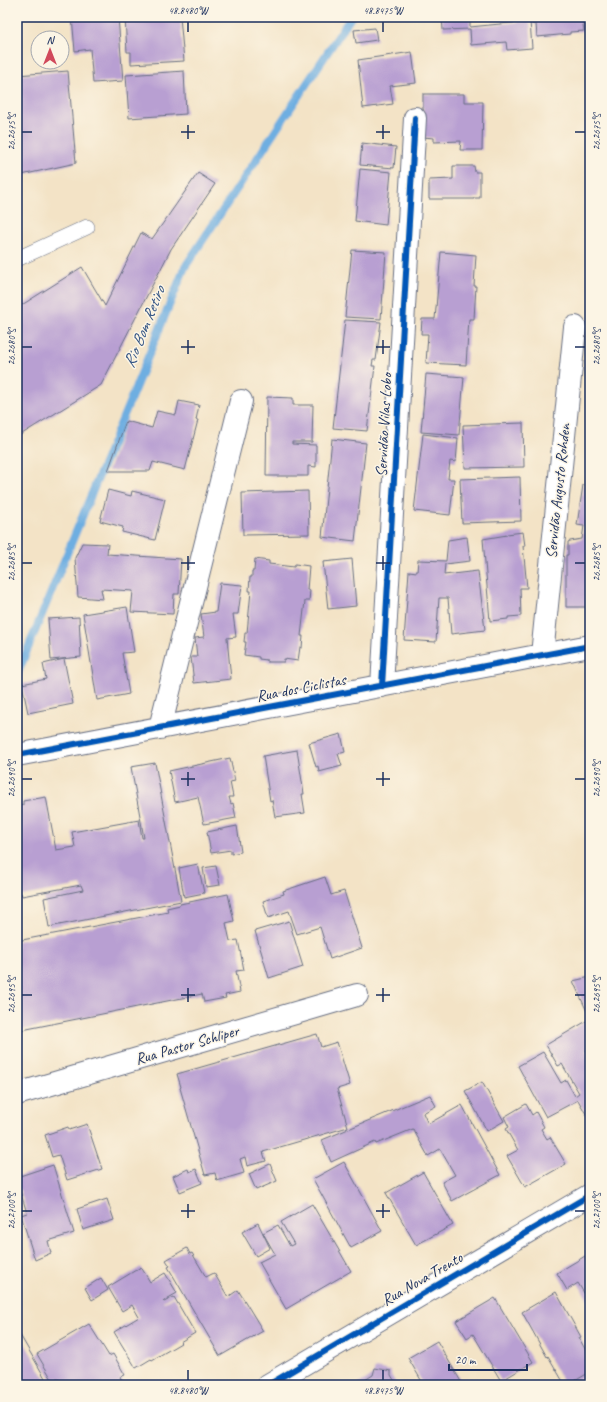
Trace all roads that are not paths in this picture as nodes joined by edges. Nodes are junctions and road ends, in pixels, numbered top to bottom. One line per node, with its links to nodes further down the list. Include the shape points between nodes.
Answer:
1 (415, 118): 8 (street, Servidão Vilas Lobo)
2 (87, 226): 3 (lane)
3 (17, 259)
4 (575, 327): 7 (street, Servidão Augusto Rohden)
5 (241, 401): 9 (street)
6 (590, 646): 7 (street, Rua dos Ciclistas)
7 (542, 655): 8 (street, Rua dos Ciclistas)
8 (382, 686): 9 (street, Rua dos Ciclistas)
9 (160, 728): 10 (street, Rua dos Ciclistas)
10 (17, 755)
11 (357, 995): 12 (street, Rua Pastor Schliper)
12 (17, 1094)
13 (590, 1195): 14 (street, Rua Nova Trento)
14 (268, 1385)

